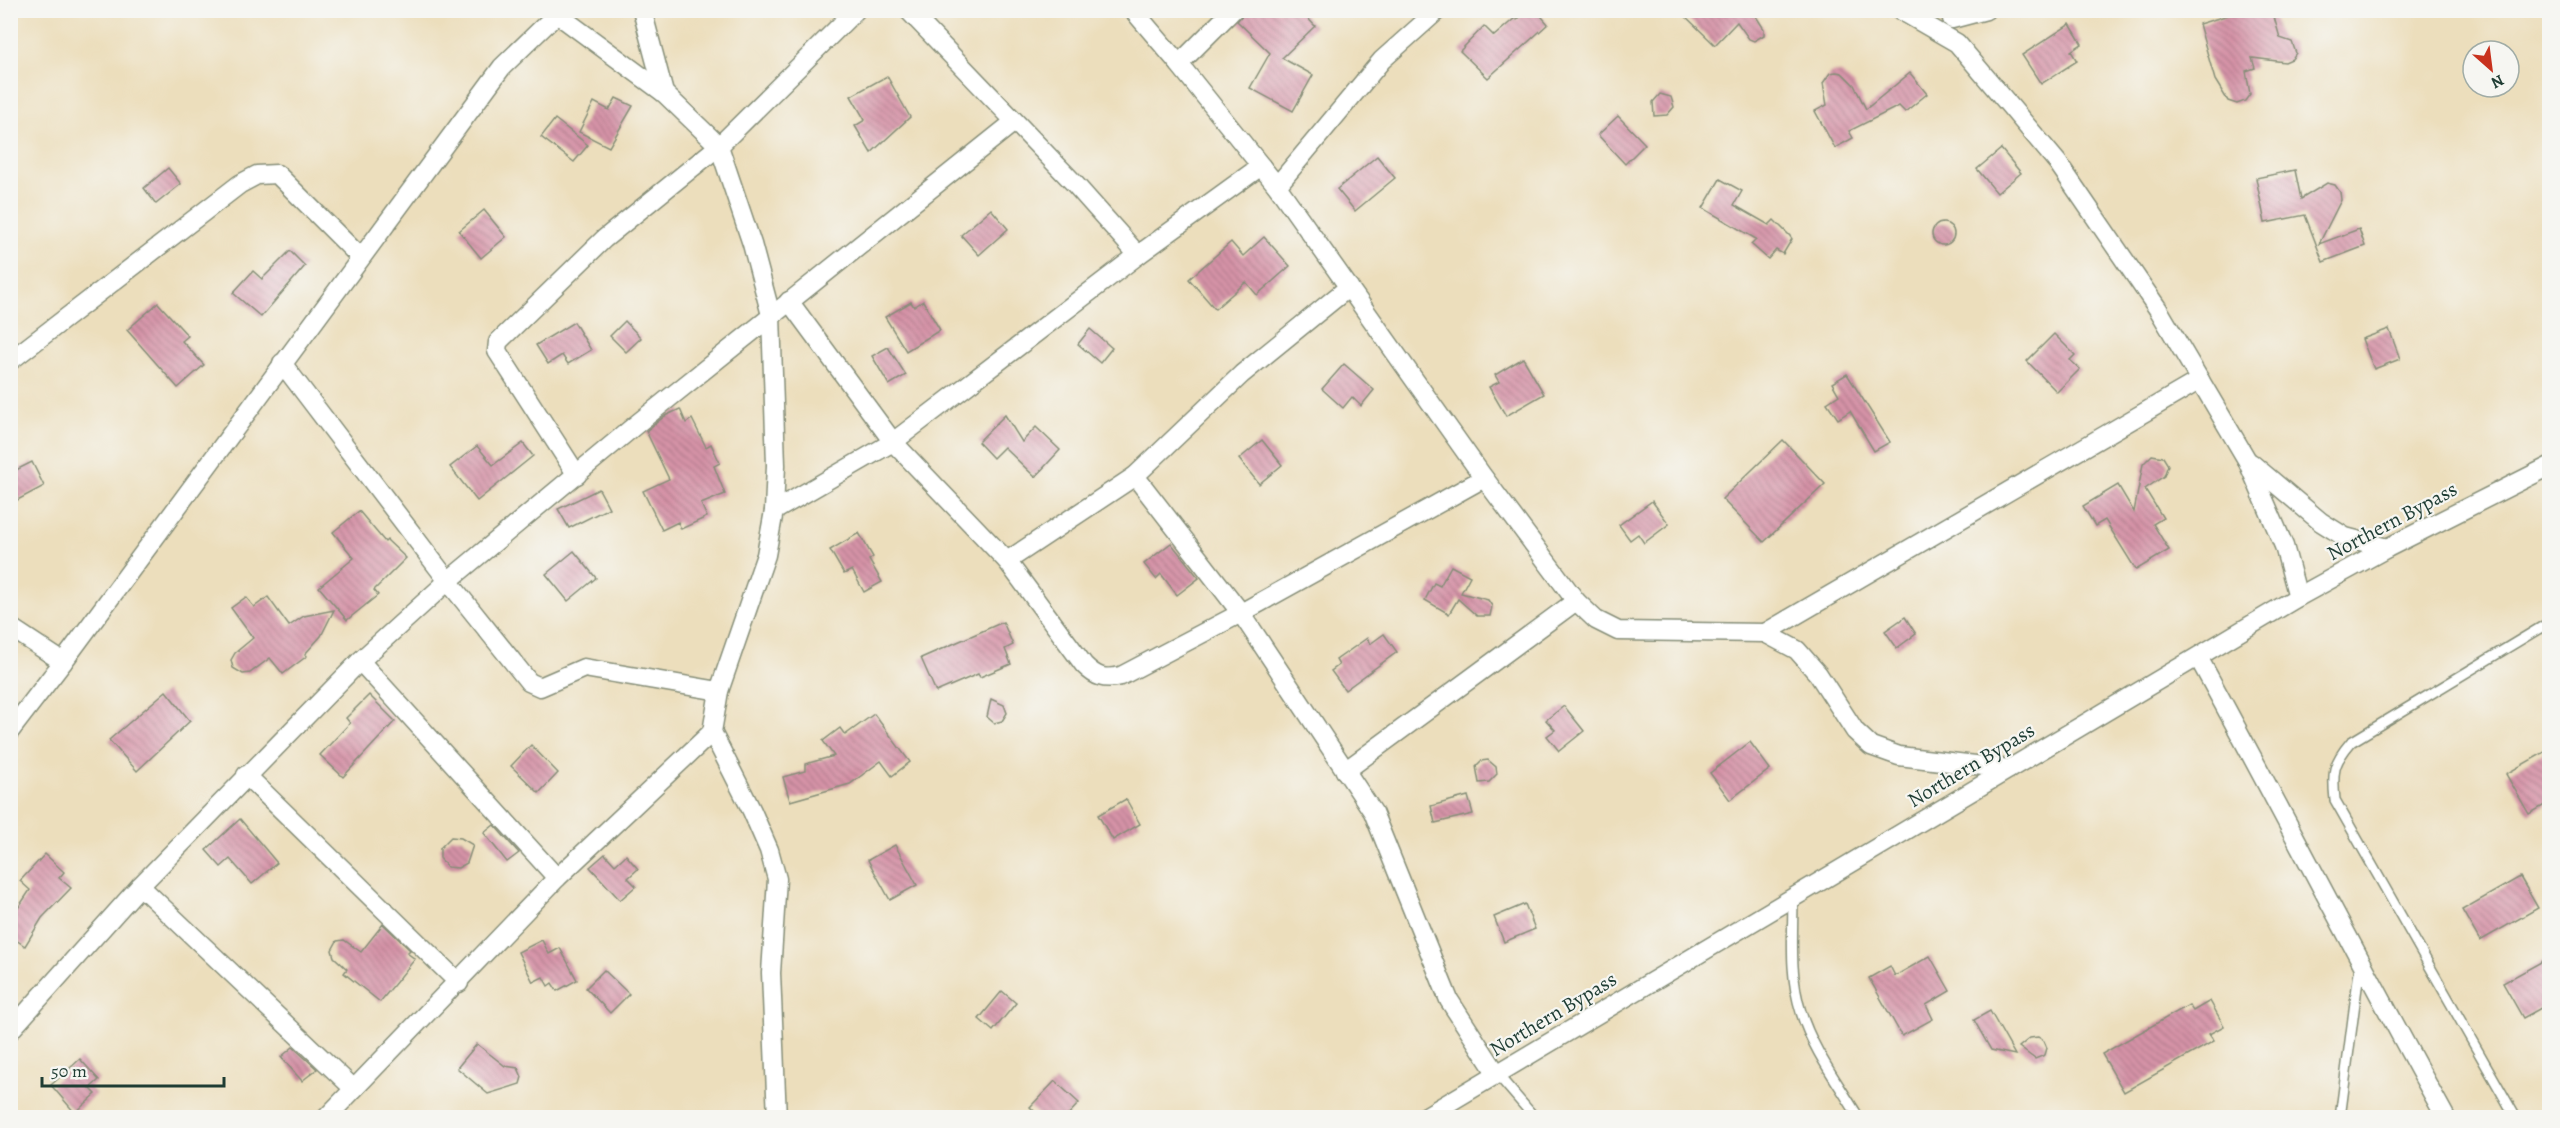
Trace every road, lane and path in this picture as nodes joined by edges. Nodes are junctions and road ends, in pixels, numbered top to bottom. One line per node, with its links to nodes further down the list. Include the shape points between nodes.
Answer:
1 (642, 10): 13 (street)
2 (856, 10): 15 (street)
3 (908, 10): 14 (street)
4 (1132, 10): 12 (street)
5 (1233, 10): 12 (street)
6 (1438, 10): 17 (street, via 1382,60)
7 (1900, 10): 11 (street)
8 (1986, 10): 10 (street)
9 (559, 12): 13 (street); 19 (street, via 502,67)
10 (1950, 14): 11 (street)
11 (1957, 43): 25 (street, via 2058,163 2158,309)
12 (1179, 64): 16 (street)
13 (664, 93): 15 (street)
14 (1014, 122): 18 (street); 21 (street)
15 (719, 146): 22 (street); 29 (street, via 604,239 498,342 497,351)
16 (1261, 165): 17 (street); 18 (street)
17 (1277, 186): 20 (street)
18 (1138, 255): 26 (street)
19 (360, 257): 23 (street, via 277,174 257,175 240,184); 24 (street)
20 (1349, 287): 30 (street, via 1242,374); 31 (street)
21 (789, 301): 22 (street); 26 (street)
22 (771, 315): 29 (street); 32 (street)
23 (10, 361)
24 (282, 363): 35 (street); 44 (street)
25 (2200, 380): 27 (street); 41 (street)
26 (892, 442): 32 (street); 34 (street)
27 (2247, 460): 33 (street, via 2329,527 2345,537); 36 (street, via 2284,546)
28 (2550, 466): 33 (street, Northern Bypass)
29 (577, 475): 35 (street)
30 (1135, 476): 34 (street); 38 (street)
31 (1484, 478): 37 (street); 38 (street)
32 (774, 511): 45 (street, via 766,555)
33 (2387, 548): 36 (street, Northern Bypass)
34 (1008, 561): 38 (street, via 1084,665 1095,675 1108,679 1121,676)
35 (448, 581): 43 (street); 45 (street, via 534,686 584,668)
36 (2298, 597): 42 (street, Northern Bypass)
37 (1575, 601): 41 (street, via 1596,620 1618,631); 49 (street)
38 (1241, 613): 49 (street)
39 (2550, 622): 66 (lane, via 2351,742 2339,756 2332,775 2335,800)
40 (10, 627): 44 (street)
41 (1765, 633): 48 (street, via 1797,650 1818,674 1855,731 1871,746 1899,756)
42 (2198, 657): 48 (street, Northern Bypass); 54 (street, via 2293,830)
43 (360, 661): 50 (street); 51 (street)
44 (63, 663): 46 (street)
45 (719, 691): 47 (street)
46 (10, 732)
47 (712, 732): 51 (street); 60 (street, via 752,811 777,879 771,973)
48 (2009, 769): 53 (street, Northern Bypass)
49 (1345, 771): 57 (street, via 1382,830 1449,1000)
50 (246, 775): 52 (street); 55 (street)
51 (557, 878): 55 (street)
52 (140, 886): 56 (street); 58 (street)
53 (1794, 897): 57 (street, Northern Bypass); 63 (lane, via 1793,972 1801,1012 1810,1035)
54 (2360, 964): 64 (lane); 65 (street)
55 (459, 983): 58 (street)
56 (10, 1031)
57 (1497, 1074): 61 (street, Northern Bypass); 62 (lane)
58 (353, 1088): 59 (street)
59 (326, 1118)
60 (777, 1118)
61 (1423, 1118)
62 (1535, 1118)
63 (1859, 1118)
64 (2340, 1118)
65 (2446, 1118)
66 (2516, 1118)

